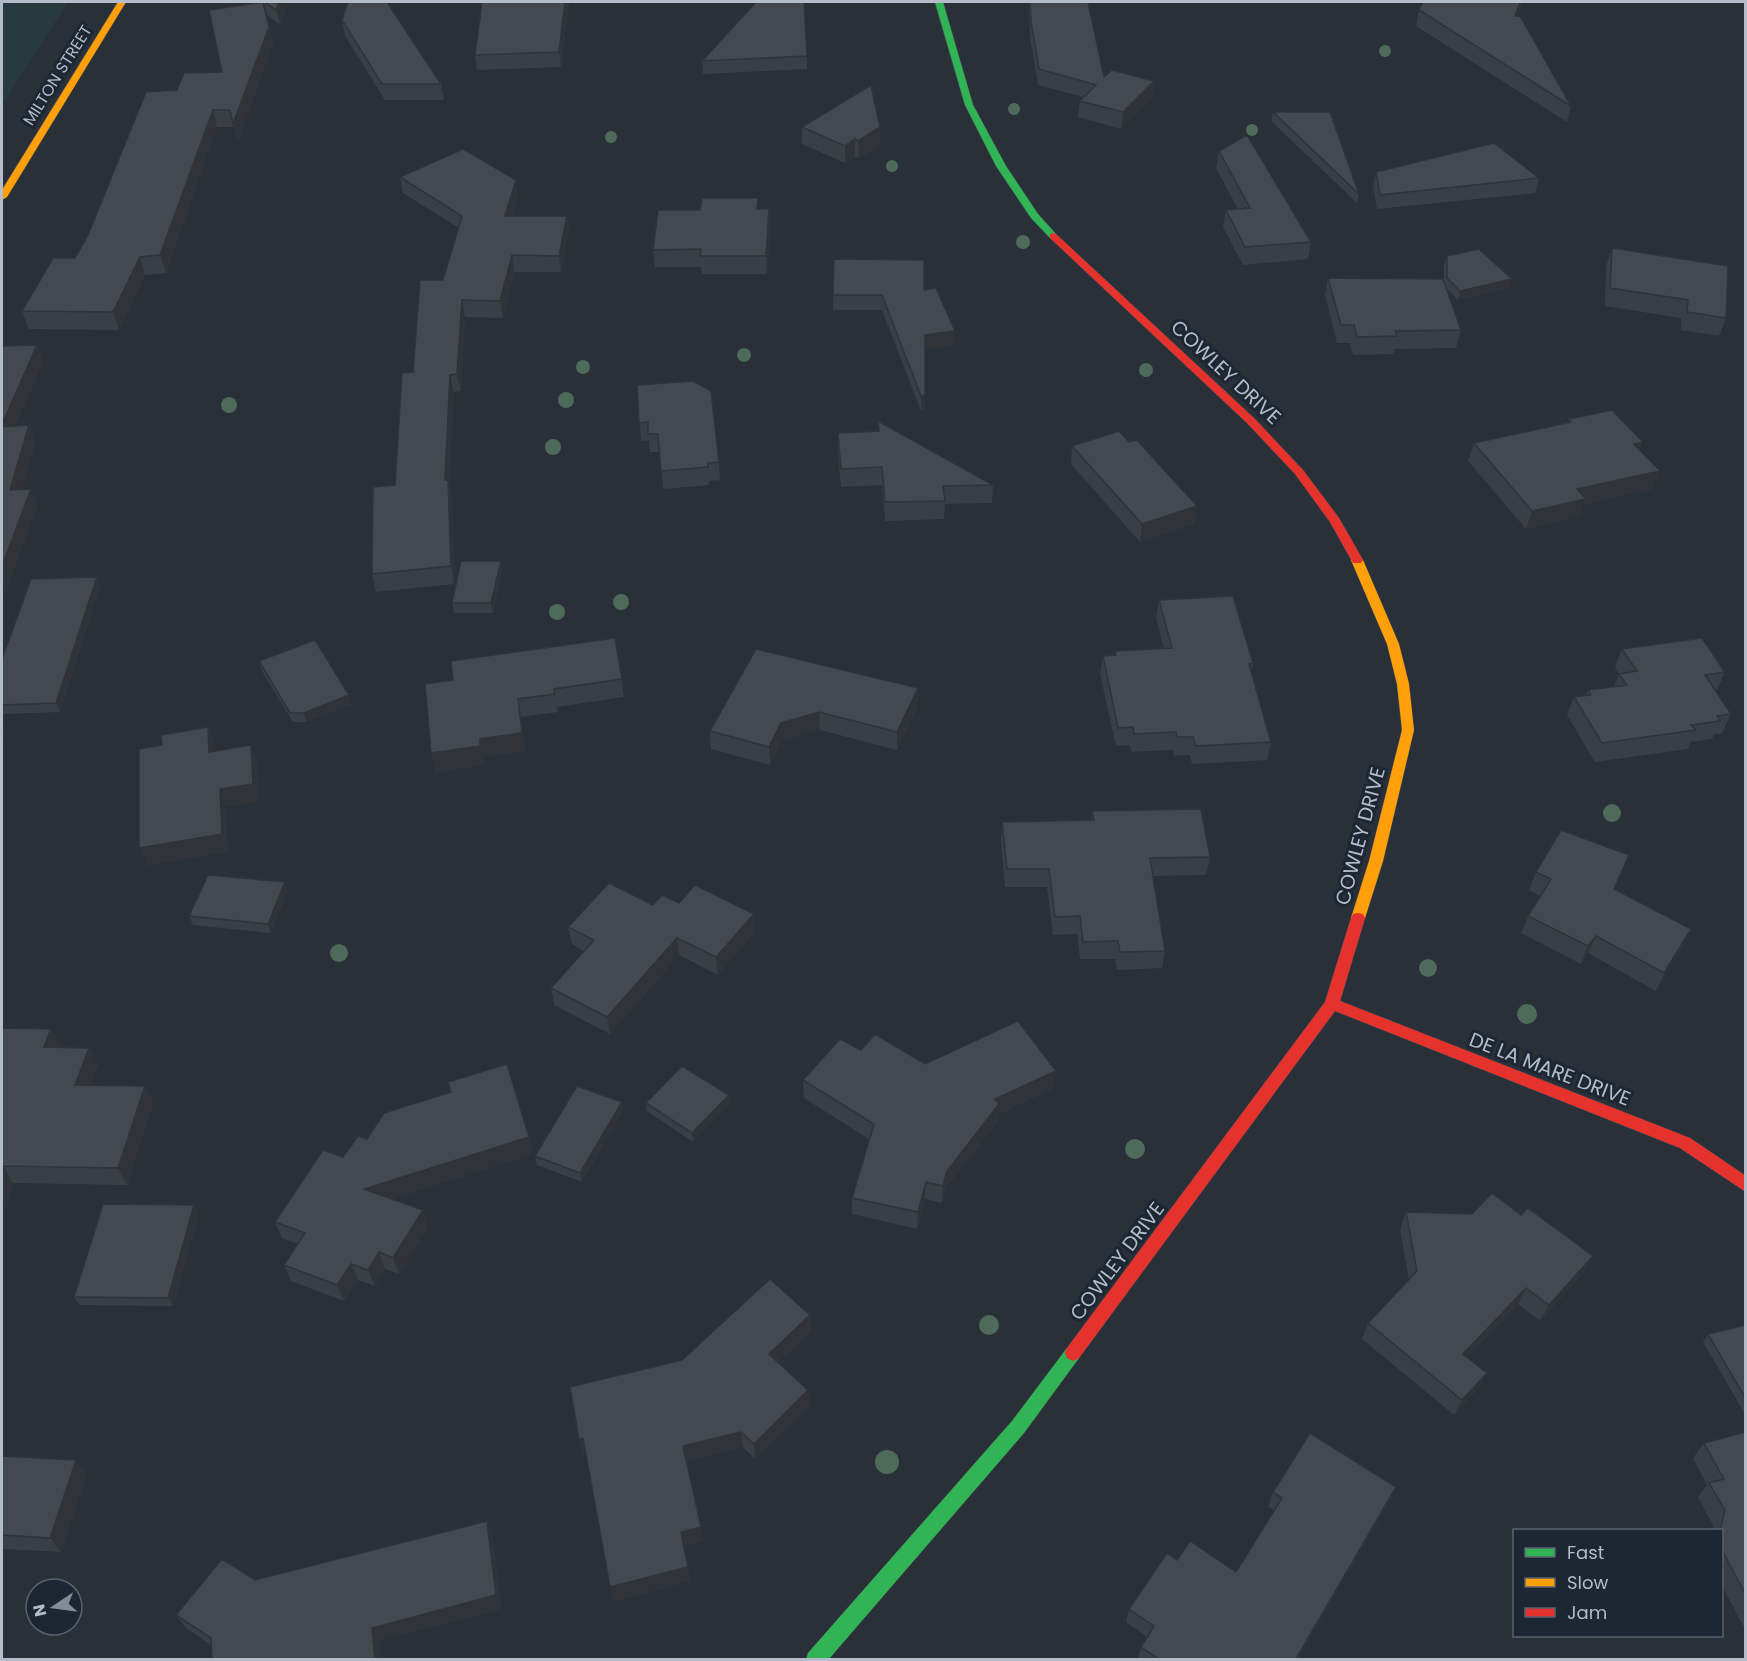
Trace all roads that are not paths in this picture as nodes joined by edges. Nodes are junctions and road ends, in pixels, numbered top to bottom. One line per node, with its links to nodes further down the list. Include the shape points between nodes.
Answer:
1 (122, 2): 3 (street, MILTON STREET)
2 (939, 2): 4 (street, COWLEY DRIVE, via 969,105 1001,166 1034,216 1251,421 1299,472 1335,521 1363,572 1394,644 1408,730 1376,861)
3 (2, 197)
4 (1332, 1004): 5 (street, DE LA MARE DRIVE, via 1685,1143); 6 (street, COWLEY DRIVE, via 1018,1427)
5 (1746, 1185)
6 (815, 1659)

